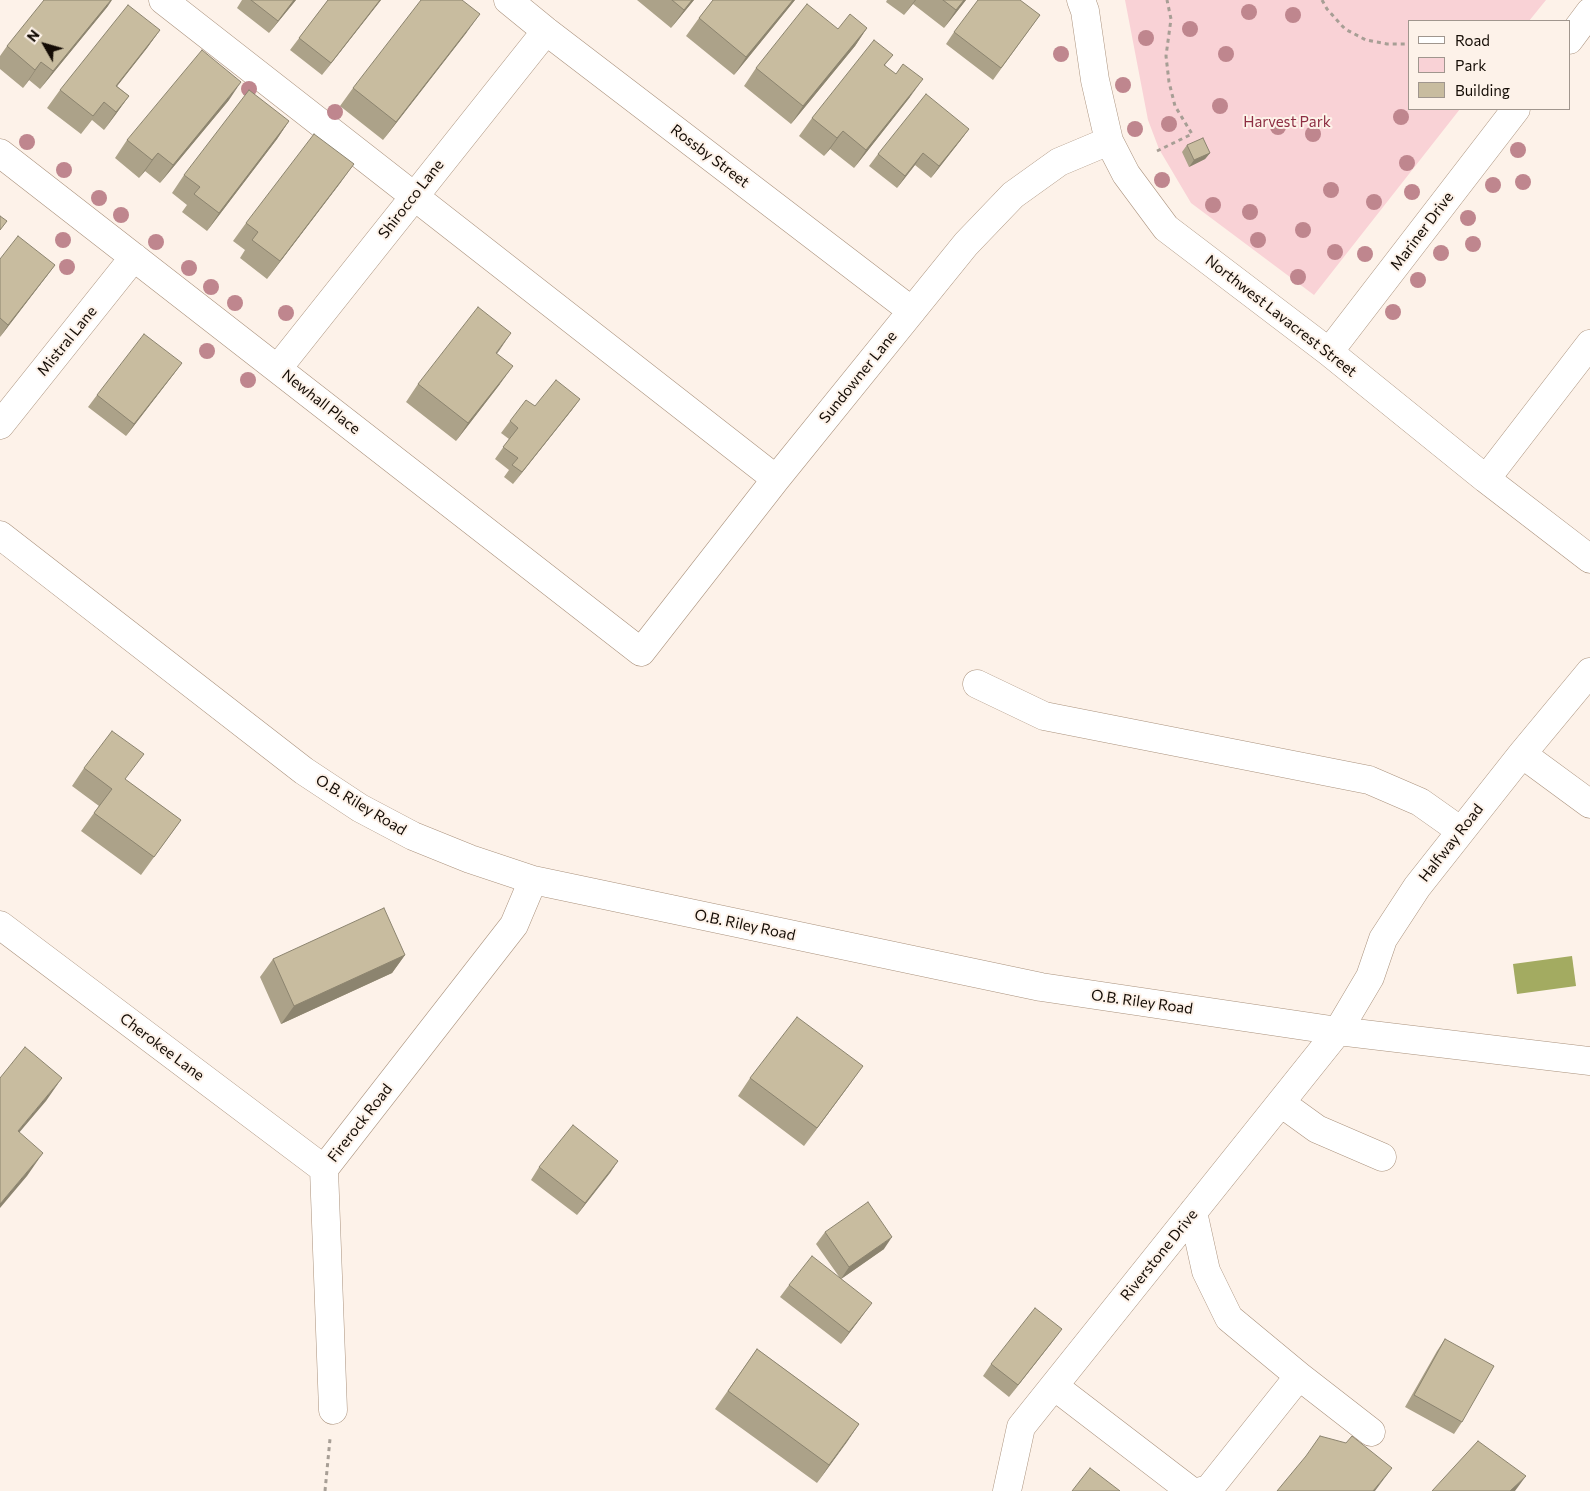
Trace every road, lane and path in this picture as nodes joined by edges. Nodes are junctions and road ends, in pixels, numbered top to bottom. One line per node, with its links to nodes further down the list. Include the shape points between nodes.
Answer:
1 (163, 0): 14 (street)
2 (508, 0): 7 (street, Rossby Street)
3 (1081, 0): 11 (street, Northwest Lavacrest Street)
4 (1167, 0): 12 (path, via 1171,19 1166,56 1169,82 1175,106 1192,134)
5 (1322, 0): 9 (path, via 1345,29 1366,40)
6 (1590, 12): 8 (street)
7 (546, 31): 14 (street, Shirocco Lane); 16 (street, Rossby Street)
8 (1570, 39)
9 (1408, 44)
10 (1515, 110): 18 (street, Mariner Drive)
11 (1109, 141): 16 (street, Sundowner Lane, via 1059,162 1013,195 966,244); 18 (street, Northwest Lavacrest Street, via 1126,174 1166,228)
12 (1157, 151)
13 (0, 153): 15 (street, Newhall Place)
14 (413, 197): 19 (street, Shirocco Lane); 21 (street)
15 (134, 257): 19 (street, Newhall Place); 20 (street, Mistral Lane)
16 (912, 311): 21 (street, Sundowner Lane)
17 (1590, 344): 22 (street)
18 (1329, 352): 22 (street, Northwest Lavacrest Street)
19 (278, 368): 25 (street, Newhall Place)
20 (0, 424)
21 (776, 479): 25 (street, Sundowner Lane)
22 (1486, 479): 24 (street, Northwest Lavacrest Street)
23 (0, 535): 31 (street, O.B. Riley Road, via 304,771 360,808 413,836)
24 (1590, 560)
25 (641, 652)
26 (1590, 672): 28 (street, Halfway Road)
27 (977, 684): 30 (street, via 1044,716 1369,780 1420,802)
28 (1522, 754): 29 (street); 30 (street, Halfway Road)
29 (1590, 804)
30 (1461, 831): 33 (street, Halfway Road, via 1417,887 1383,939 1370,977)
31 (533, 880): 33 (street, O.B. Riley Road, via 1041,987); 37 (street, Firerock Road, via 514,925)
32 (0, 925): 37 (street, Cherokee Lane)
33 (1338, 1031): 34 (street, O.B. Riley Road); 35 (street, Riverstone Drive)
34 (1590, 1061)
35 (1281, 1103): 36 (street, via 1318,1129); 38 (street, Riverstone Drive)
36 (1382, 1157)
37 (324, 1169): 41 (street, Firerock Road)
38 (1193, 1212): 39 (street, via 1206,1271 1229,1318); 40 (street, Riverstone Drive)
39 (1299, 1376): 42 (street); 46 (street, via 1209,1489)
40 (1054, 1386): 44 (street, Riverstone Drive, via 1021,1427); 45 (street)
41 (333, 1410): 43 (path)
42 (1371, 1432)
43 (325, 1491)
44 (1007, 1491)
45 (1191, 1491)
46 (1200, 1491)

